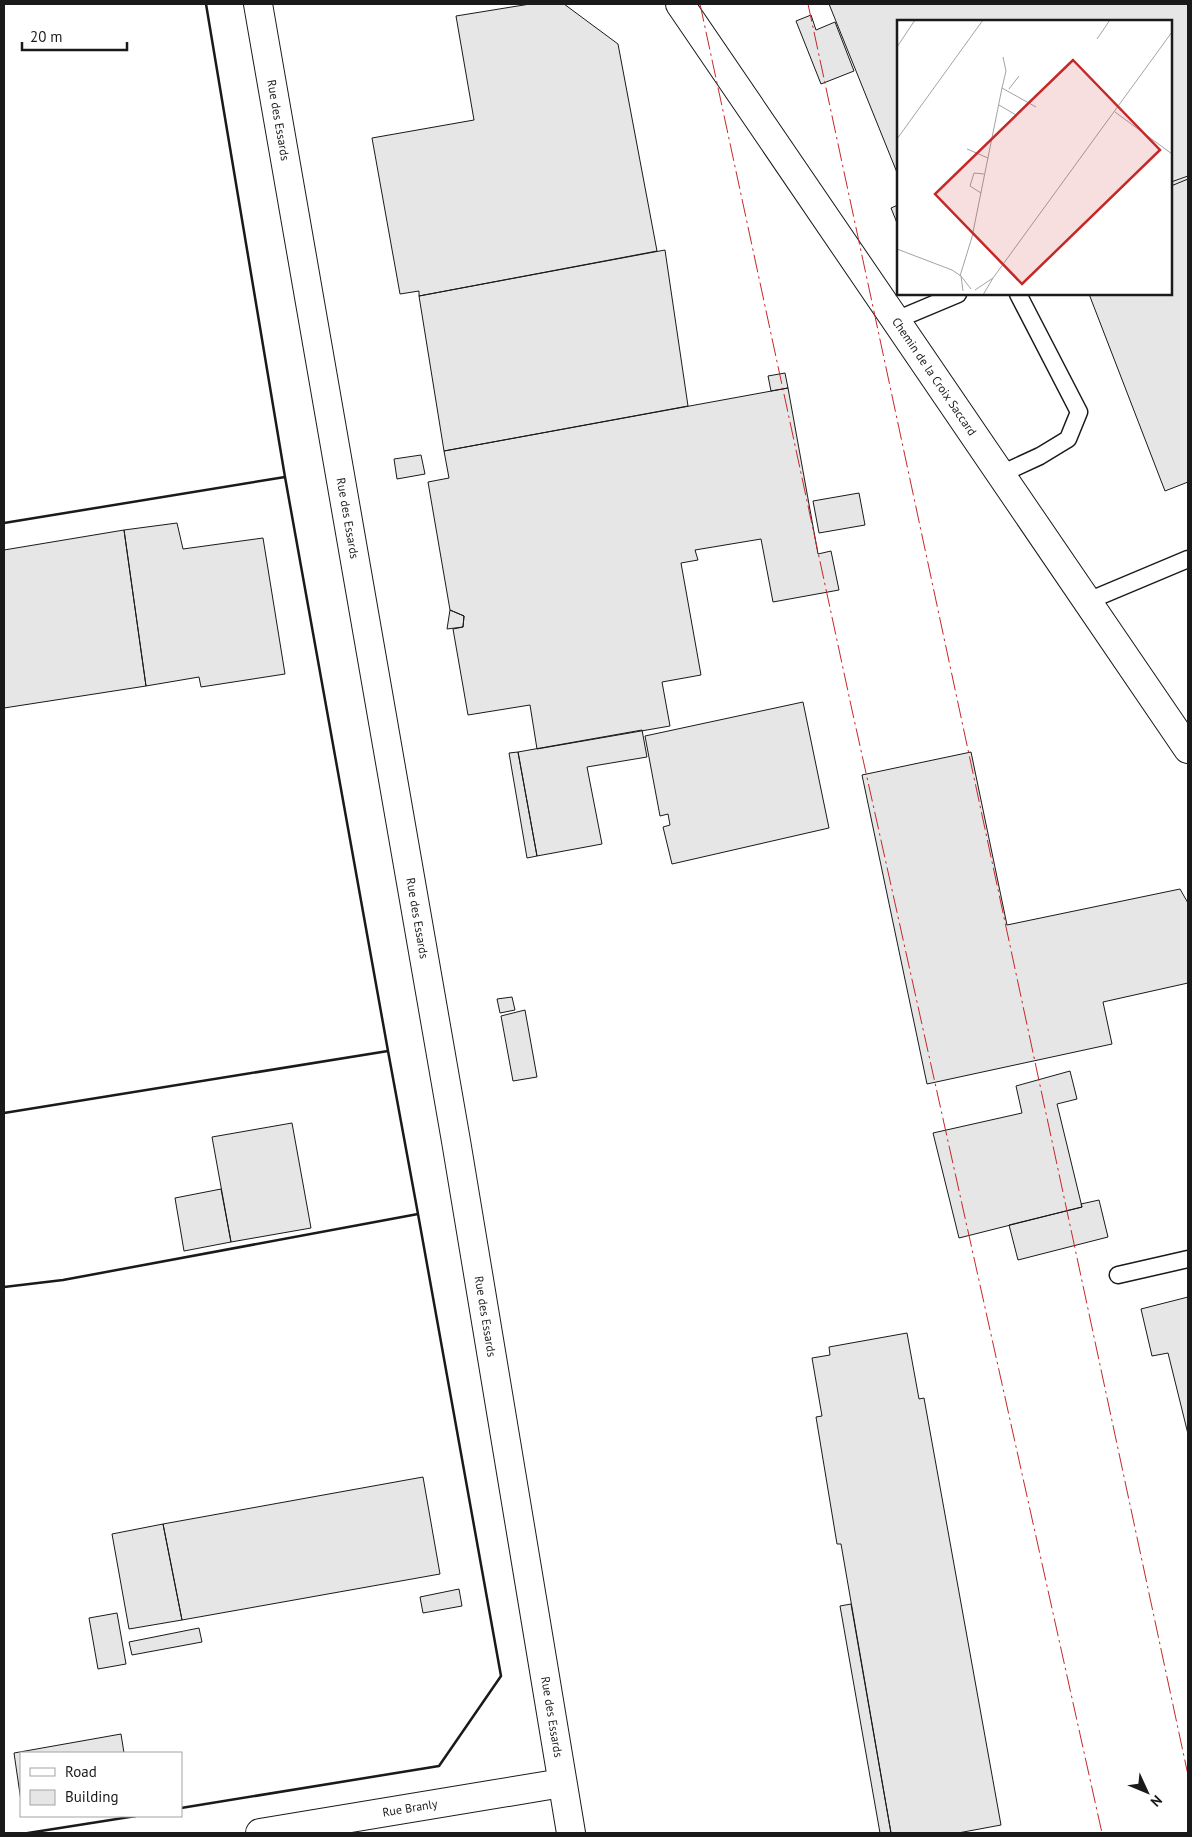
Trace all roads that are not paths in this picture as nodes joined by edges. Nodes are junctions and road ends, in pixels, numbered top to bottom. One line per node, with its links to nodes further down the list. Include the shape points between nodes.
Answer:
1 (258, 4): 12 (street, Rue des Essards, via 456,1141)
2 (680, 4): 5 (street, Chemin de la Croix Saccard)
3 (956, 295): 5 (lane)
4 (1019, 295): 6 (lane, via 1079,412 1068,439)
5 (896, 320): 6 (street, Chemin de la Croix Saccard)
6 (1001, 474): 8 (street, Chemin de la Croix Saccard)
7 (1188, 559): 8 (lane)
8 (1088, 601): 9 (street, Chemin de la Croix Saccard)
9 (1188, 749)
10 (1188, 1259): 11 (lane)
11 (1118, 1275)
12 (562, 1784): 13 (street, Rue Branly); 14 (street, Rue des Essards)
13 (260, 1833)
14 (572, 1833)

